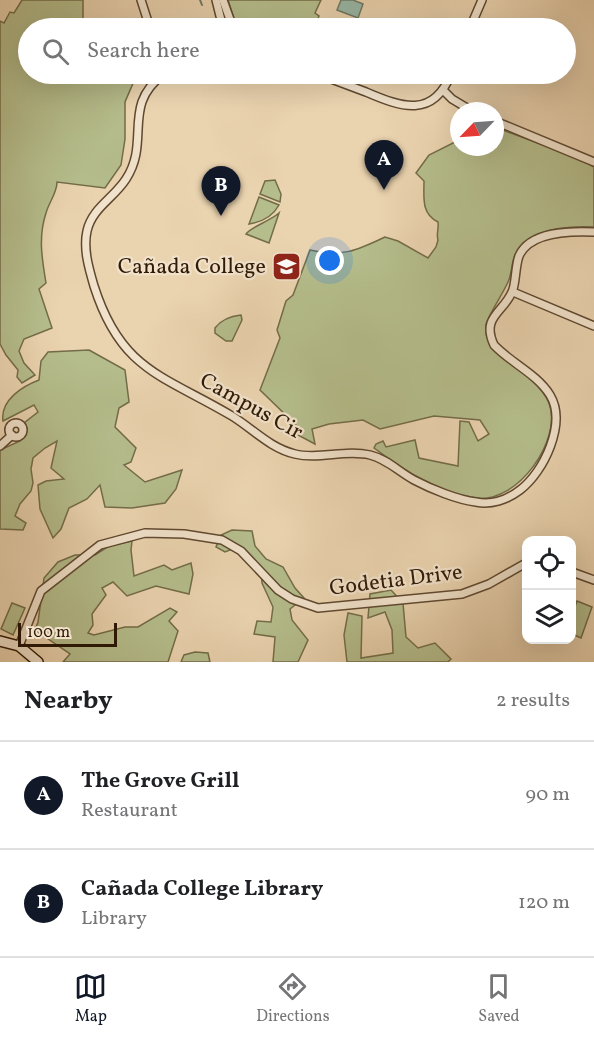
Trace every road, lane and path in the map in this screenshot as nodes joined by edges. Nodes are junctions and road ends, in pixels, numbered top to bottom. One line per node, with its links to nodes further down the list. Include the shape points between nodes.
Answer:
1 (141, 0): 5 (street)
2 (216, 0): 6 (street)
3 (223, 0): 7 (street)
4 (482, 0): 8 (street)
5 (147, 18)
6 (220, 18)
7 (229, 18)
8 (474, 18)
9 (153, 84): 17 (street, Campus Cir, via 140,103 134,165 90,221 86,247 97,294 115,333 138,361 279,448 306,456 373,456 416,481 480,503 497,502 513,495 528,483 550,446 556,427 551,396 501,352 491,338 494,316)
10 (345, 84): 12 (street, via 404,106 425,103)
11 (445, 84): 12 (street)
12 (442, 90): 13 (street)
13 (459, 102)
14 (504, 125): 15 (street)
15 (594, 162)
16 (594, 232): 17 (street, Campus Cir, via 545,237 528,244 519,255)
17 (513, 292): 18 (street)
18 (594, 326)
19 (12, 435): 20 (street)
20 (0, 446)
21 (522, 565): 25 (street, Godetia Drive, via 462,594 318,608 278,590 241,552 222,540 145,533 100,545 41,591)
22 (576, 573): 23 (street)
23 (594, 580)
24 (0, 641): 25 (street)
25 (19, 646): 26 (street)
26 (38, 662)

